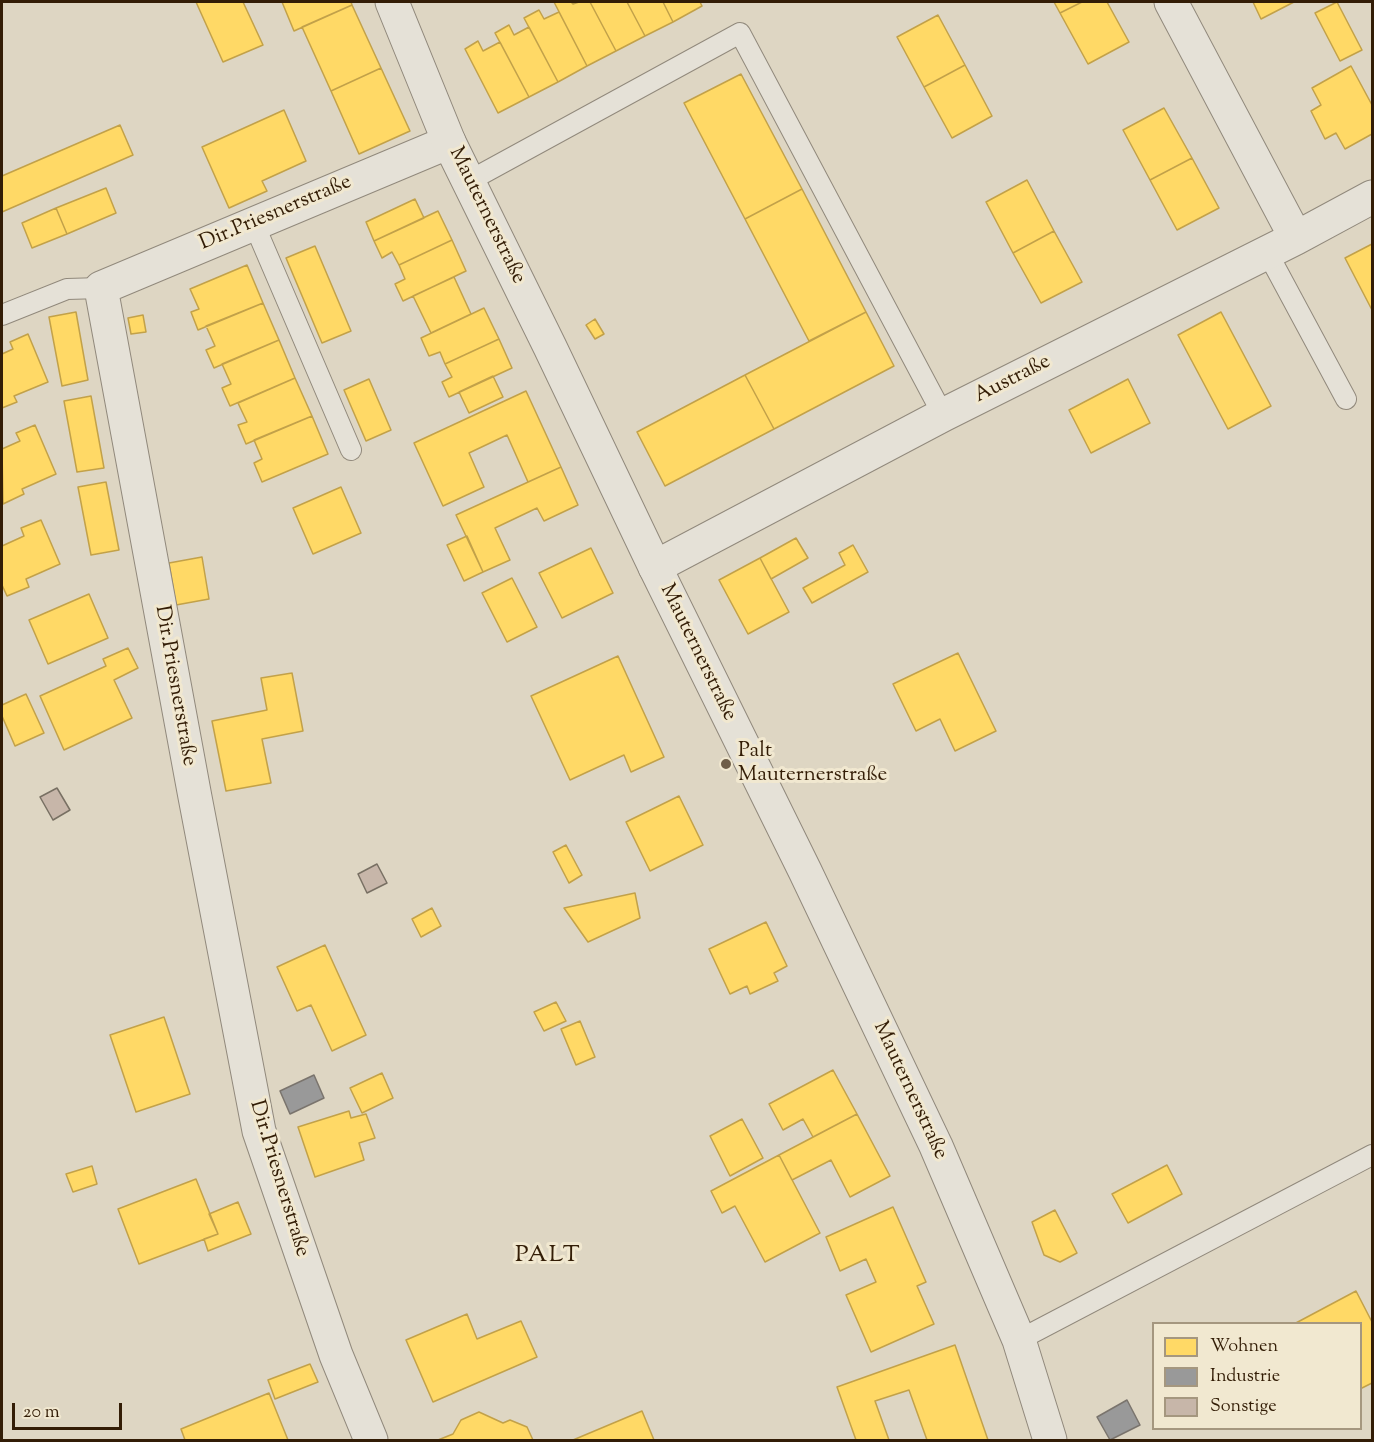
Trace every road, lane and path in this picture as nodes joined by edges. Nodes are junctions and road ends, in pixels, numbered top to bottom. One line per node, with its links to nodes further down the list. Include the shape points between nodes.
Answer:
1 (392, 2): 3 (street, Mauternerstraße)
2 (1171, 2): 7 (street)
3 (449, 142): 4 (street, Mauternerstraße); 6 (street, Dir.Priesnerstraße)
4 (469, 181): 12 (lane, via 740,33); 14 (street, Mauternerstraße)
5 (1372, 197): 7 (street, Austraße)
6 (254, 224): 9 (street, Dir.Priesnerstraße); 13 (lane)
7 (1296, 238): 8 (street, Austraße)
8 (1267, 252): 11 (lane); 12 (street, Austraße)
9 (101, 288): 10 (lane, via 68,289); 17 (street, Dir.Priesnerstraße, via 259,1131 336,1355)
10 (2, 315)
11 (1346, 399)
12 (943, 415): 14 (street, Austraße)
13 (351, 450)
14 (655, 567): 16 (street, Mauternerstraße, via 936,1146)
15 (1372, 1155): 16 (lane)
16 (1019, 1340): 18 (street, Mauternerstraße)
17 (371, 1440)
18 (1050, 1440)

